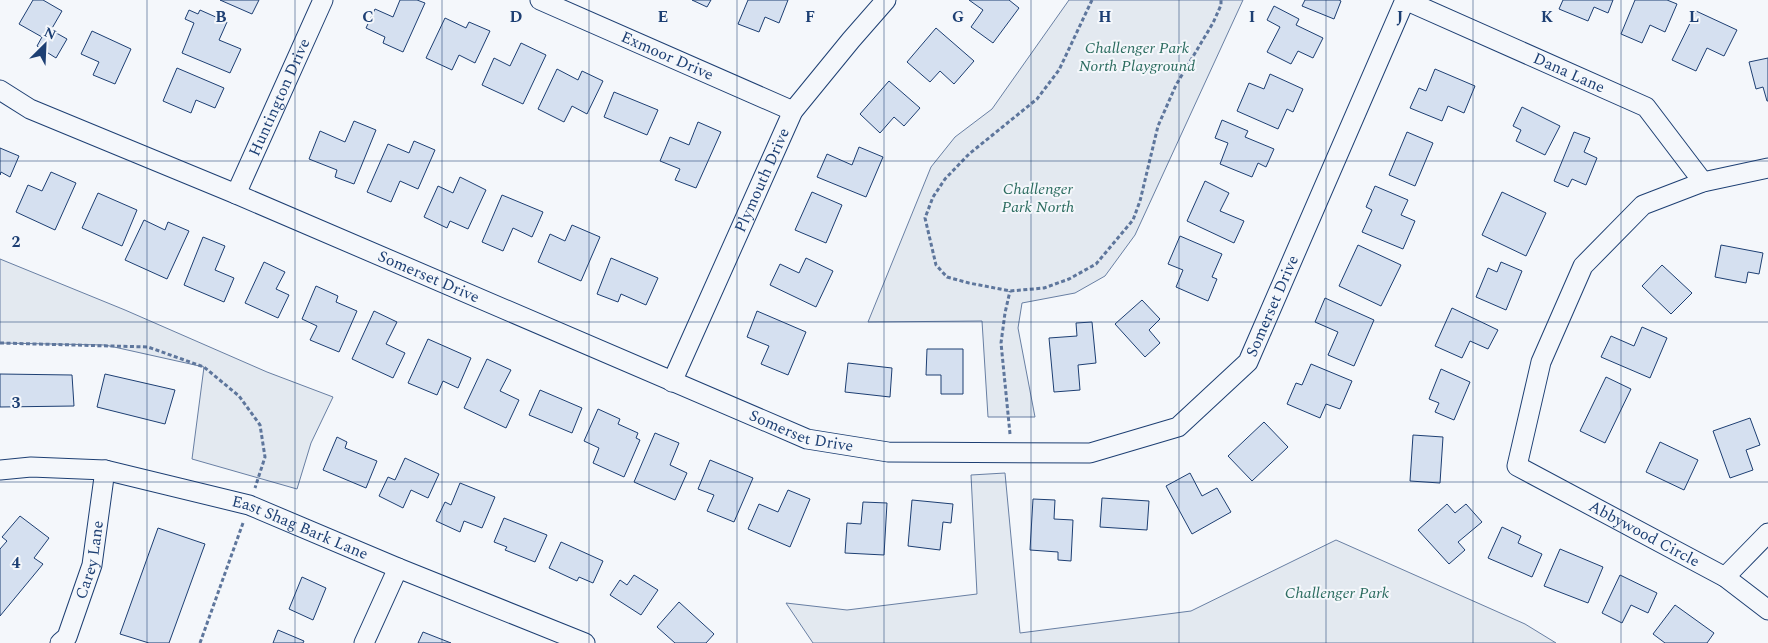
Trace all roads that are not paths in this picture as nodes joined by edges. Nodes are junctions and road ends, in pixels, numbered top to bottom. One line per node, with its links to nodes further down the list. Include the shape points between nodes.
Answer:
1 (323, 0): 9 (street, Huntington Drive)
2 (540, 0): 6 (street, Exmoor Drive)
3 (886, 0): 6 (street, Plymouth Drive)
4 (1406, 0): 8 (street, Dana Lane, via 1646,108); 10 (street, Somerset Drive, via 1248,362 1178,426 1090,454 888,452 808,438)
5 (0, 90): 9 (street, Somerset Drive, via 30,109)
6 (793, 111): 10 (street, Plymouth Drive)
7 (1768, 168): 8 (street)
8 (1703, 182): 15 (street, Abbywood Circle, via 1643,205 1583,266 1541,362 1517,466)
9 (236, 194): 10 (street, Somerset Drive)
10 (672, 382)
11 (0, 470): 12 (street, East Shag Bark Lane, via 31,467)
12 (105, 470): 14 (street, East Shag Bark Lane, via 249,505); 17 (street, Carey Lane, via 92,565 67,637)
13 (1768, 533): 15 (street)
14 (398, 568): 18 (street); 19 (street, East Shag Bark Lane)
15 (1725, 577): 16 (street, Abbywood Circle)
16 (1768, 610)
17 (60, 643)
18 (364, 643)
19 (585, 643)

